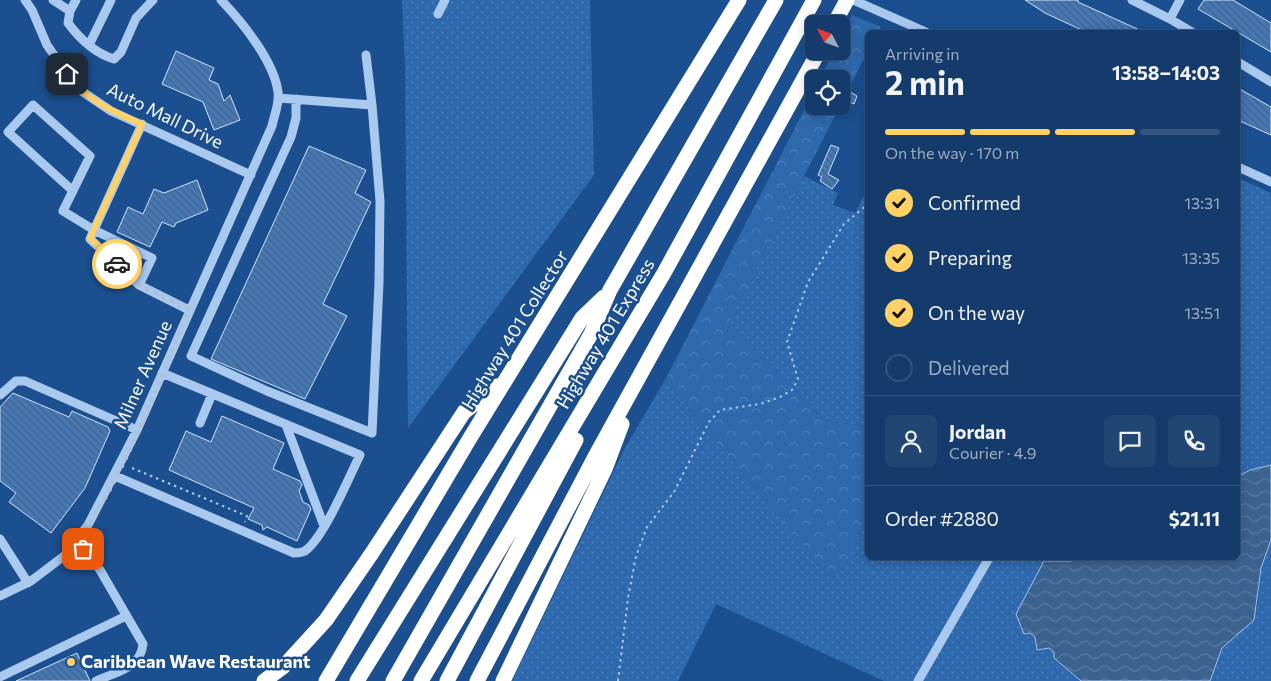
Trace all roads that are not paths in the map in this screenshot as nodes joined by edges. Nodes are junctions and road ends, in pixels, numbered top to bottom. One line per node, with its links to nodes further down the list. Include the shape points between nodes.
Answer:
1 (25, 0): 29 (street, Auto Mall Drive, via 47,46 77,88 111,111)
2 (53, 0): 15 (street)
3 (76, 0): 15 (street)
4 (111, 0): 21 (street)
5 (153, 0): 21 (street, via 136,18 114,59)
6 (221, 0): 26 (street, Milner Avenue, via 268,64)
7 (446, 0): 16 (street)
8 (739, 0): 41 (highway, Highway 401 Collector)
9 (776, 0): 37 (highway, Highway 401 Express)
10 (814, 0): 35 (highway, Highway 401 Express)
11 (848, 0): 17 (highway)
12 (852, 0): 19 (street)
13 (1132, 0): 18 (street)
14 (1180, 0): 18 (street)
15 (70, 12): 21 (street, via 68,23)
16 (438, 14)
17 (839, 15)
18 (1170, 18): 20 (street)
19 (921, 30)
20 (1189, 30)
21 (89, 46)
22 (366, 55): 28 (street)
23 (814, 60): 40 (highway)
24 (1240, 63): 25 (street)
25 (1271, 82)
26 (278, 98): 27 (street); 31 (street, Milner Avenue, via 272,126)
27 (296, 99): 28 (street); 28 (street, via 291,137 191,356 372,433 380,201)
28 (372, 105)
29 (142, 124): 31 (street, Auto Mall Drive); 34 (street)
30 (1240, 168): 32 (street)
31 (251, 175): 38 (street, Milner Avenue)
32 (1271, 182)
33 (73, 191): 33 (street, via 8,132 33,105 90,156); 34 (street, via 63,211)
34 (94, 230): 36 (street, via 90,238); 36 (street, via 152,258)
35 (664, 273): 61 (highway, Highway 401 Express); 62 (highway)
36 (140, 285): 38 (street)
37 (610, 290): 59 (highway, via 582,318); 60 (highway, Highway 401 Express, via 591,334)
38 (189, 310): 39 (street, Milner Avenue)
39 (162, 373): 42 (street); 46 (street, Milner Avenue)
40 (641, 376): 63 (highway); 64 (highway, via 605,469)
41 (506, 379): 57 (highway, via 464,412 326,620 283,667); 58 (highway, Highway 401 Collector)
42 (212, 394): 44 (street); 45 (street)
43 (0, 395): 46 (street, via 16,381 26,381)
44 (200, 423)
45 (286, 425): 48 (street); 48 (street, via 360,455)
46 (137, 430): 47 (street, Milner Avenue)
47 (115, 476): 48 (street, via 299,553 306,550); 50 (street, Milner Avenue)
48 (324, 526)
49 (0, 539): 52 (street)
50 (76, 541): 52 (street, Milner Avenue, via 64,556); 54 (street, via 100,570)
51 (988, 560): 65 (street)
52 (28, 583): 53 (street, Milner Avenue)
53 (0, 596)
54 (126, 616): 55 (street); 56 (street, via 143,644 142,654 138,662)
55 (0, 677)
56 (96, 681)
57 (264, 681)
58 (326, 681)
59 (357, 681)
60 (393, 681)
61 (421, 681)
62 (447, 681)
63 (477, 681)
64 (503, 681)
65 (918, 681)

